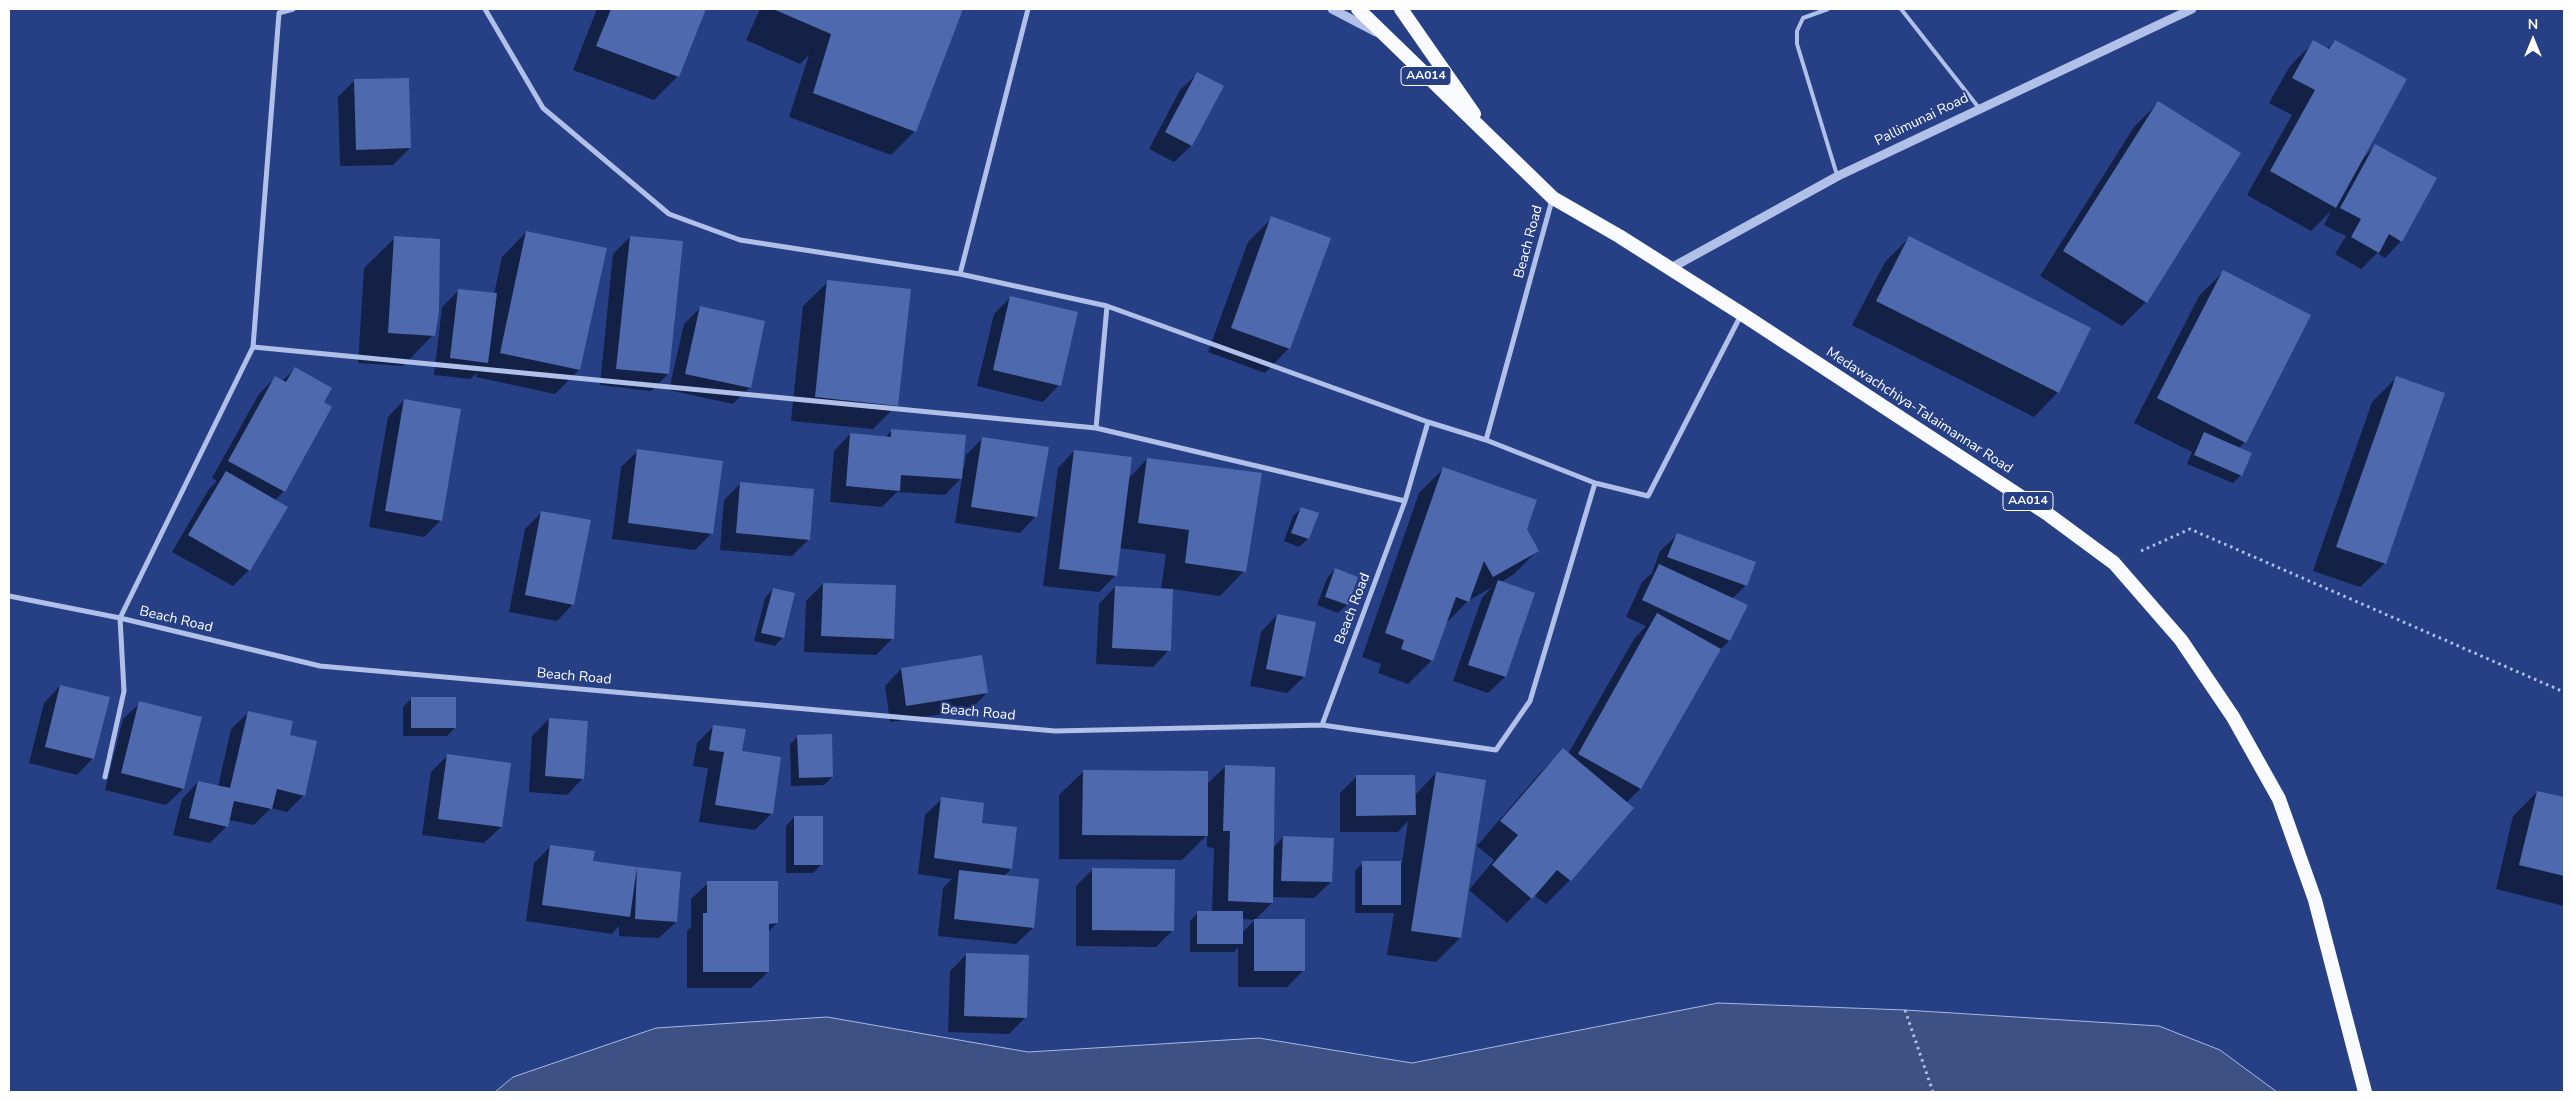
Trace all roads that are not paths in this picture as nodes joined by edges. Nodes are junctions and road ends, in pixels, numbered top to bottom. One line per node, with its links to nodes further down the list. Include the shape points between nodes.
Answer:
1 (293, 9): 10 (street)
2 (486, 9): 17 (street, via 543,108 669,214 740,240)
3 (1028, 9): 17 (street)
4 (1332, 9): 11 (street)
5 (1358, 9): 11 (highway, Medawachchiya-Talaimannar Road / AA014)
6 (1401, 9): 13 (highway, AA014)
7 (1828, 9): 14 (lane, via 1803,18 1797,31 1797,44)
8 (1901, 9): 12 (lane)
9 (2192, 9): 12 (street, Pallimunai Road)
10 (278, 11): 20 (street)
11 (1390, 39): 13 (highway, Medawachchiya-Talaimannar Road / AA014)
12 (1979, 108): 14 (street, Pallimunai Road)
13 (1494, 143): 15 (highway, Medawachchiya-Talaimannar Road / AA014)
14 (1838, 176): 16 (street, Pallimunai Road)
15 (1553, 198): 16 (highway, Medawachchiya-Talaimannar Road / AA014); 23 (street, Beach Road)
16 (1671, 268): 19 (highway, Medawachchiya-Talaimannar Road / AA014)
17 (960, 274): 18 (street)
18 (1107, 306): 21 (street); 22 (street)
19 (1742, 314): 24 (street, via 1648,496); 30 (highway, Medawachchiya-Talaimannar Road / AA014, via 2049,515 2114,563 2181,640 2233,717 2279,799 2315,900)
20 (253, 347): 22 (street); 27 (street)
21 (1428, 422): 23 (street); 25 (street, Beach Road)
22 (1096, 428): 25 (street)
23 (1486, 440): 24 (street)
24 (1595, 483): 28 (street, via 1530,701 1496,750)
25 (1406, 501): 28 (street, Beach Road)
26 (9, 596): 27 (street, Beach Road)
27 (120, 618): 28 (street, Beach Road, via 320,666 1055,731); 29 (street, via 124,691)
28 (1322, 725)
29 (105, 777)
30 (2365, 1092)

